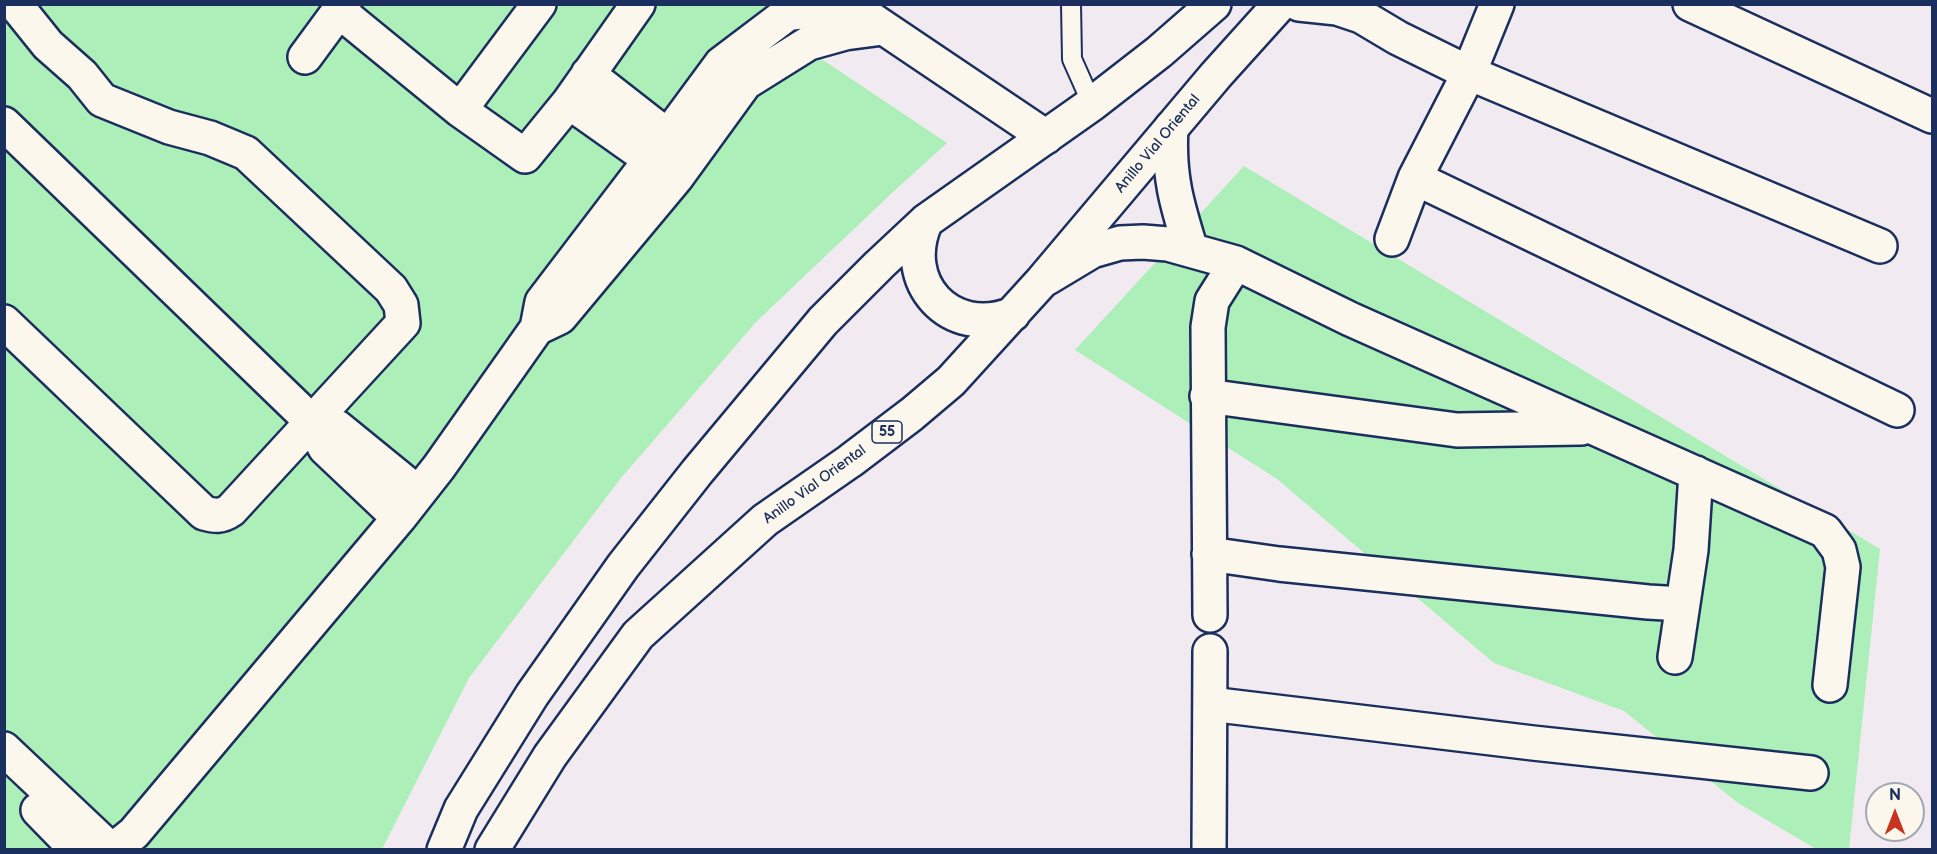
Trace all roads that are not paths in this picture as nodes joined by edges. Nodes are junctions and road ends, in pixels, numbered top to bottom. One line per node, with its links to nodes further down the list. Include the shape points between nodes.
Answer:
1 (15, 4): 34 (main road, via 48,45 102,99 169,128 210,138 246,153 391,289 401,305 403,323)
2 (538, 4): 17 (main road)
3 (638, 4): 14 (main road)
4 (1071, 4): 16 (lane, via 1072,59)
5 (1214, 4): 16 (main road)
6 (1497, 4): 13 (main road)
7 (1690, 4): 18 (main road)
8 (1289, 5): 11 (main road); 20 (main road, Anillo Vial Oriental / 55, via 1216,75)
9 (342, 8): 12 (main road); 17 (main road)
10 (849, 14): 21 (main road, via 883,28); 22 (main road, via 787,14 721,64)
11 (1378, 16): 13 (main road)
12 (304, 57)
13 (1469, 73): 23 (main road); 26 (main road)
14 (588, 74): 15 (main road); 22 (main road)
15 (568, 102): 17 (main road, via 525,156); 22 (main road)
16 (1092, 104): 21 (main road)
17 (460, 110)
18 (1932, 116)
19 (4, 124): 34 (main road)
20 (1171, 129): 27 (main road, via 1173,190); 29 (main road, Anillo Vial Oriental / 55)
21 (1047, 137): 24 (main road)
22 (672, 157): 37 (main road, via 542,302 537,328)
23 (1415, 178): 25 (main road); 33 (main road)
24 (926, 221): 30 (main road, via 918,243 918,267 934,299 954,314 977,321); 51 (main road, via 823,321 623,566 526,705 461,808)
25 (1392, 239)
26 (1880, 246)
27 (1191, 250): 28 (main road); 29 (main road, via 1168,244 1120,243 1092,252)
28 (1236, 263): 32 (main road, via 1212,301); 35 (main road, via 1350,319)
29 (1043, 280): 30 (main road, Anillo Vial Oriental / 55)
30 (1012, 314): 48 (main road, Anillo Vial Oriental / 55, via 951,381 850,461 765,520 638,635 550,756)
31 (4, 321): 34 (main road, via 204,513 213,516 231,510)
32 (1207, 396): 35 (main road, via 1456,430); 38 (main road)
33 (1898, 410)
34 (311, 421): 37 (main road, via 325,448)
35 (1591, 427): 36 (main road)
36 (1696, 473): 39 (main road, via 1691,550); 43 (main road, via 1826,531 1839,550 1843,567)
37 (408, 506): 50 (main road, via 134,833)
38 (1209, 554): 39 (main road); 40 (main road)
39 (1682, 604): 42 (main road)
40 (1210, 615)
41 (1210, 651): 44 (main road)
42 (1676, 657)
43 (1830, 685)
44 (1210, 704): 46 (main road); 52 (main road)
45 (4, 748): 50 (main road)
46 (1811, 774)
47 (4, 777): 49 (main road)
48 (493, 848)
49 (77, 849)
50 (112, 849)
51 (444, 849)
52 (1209, 849)

